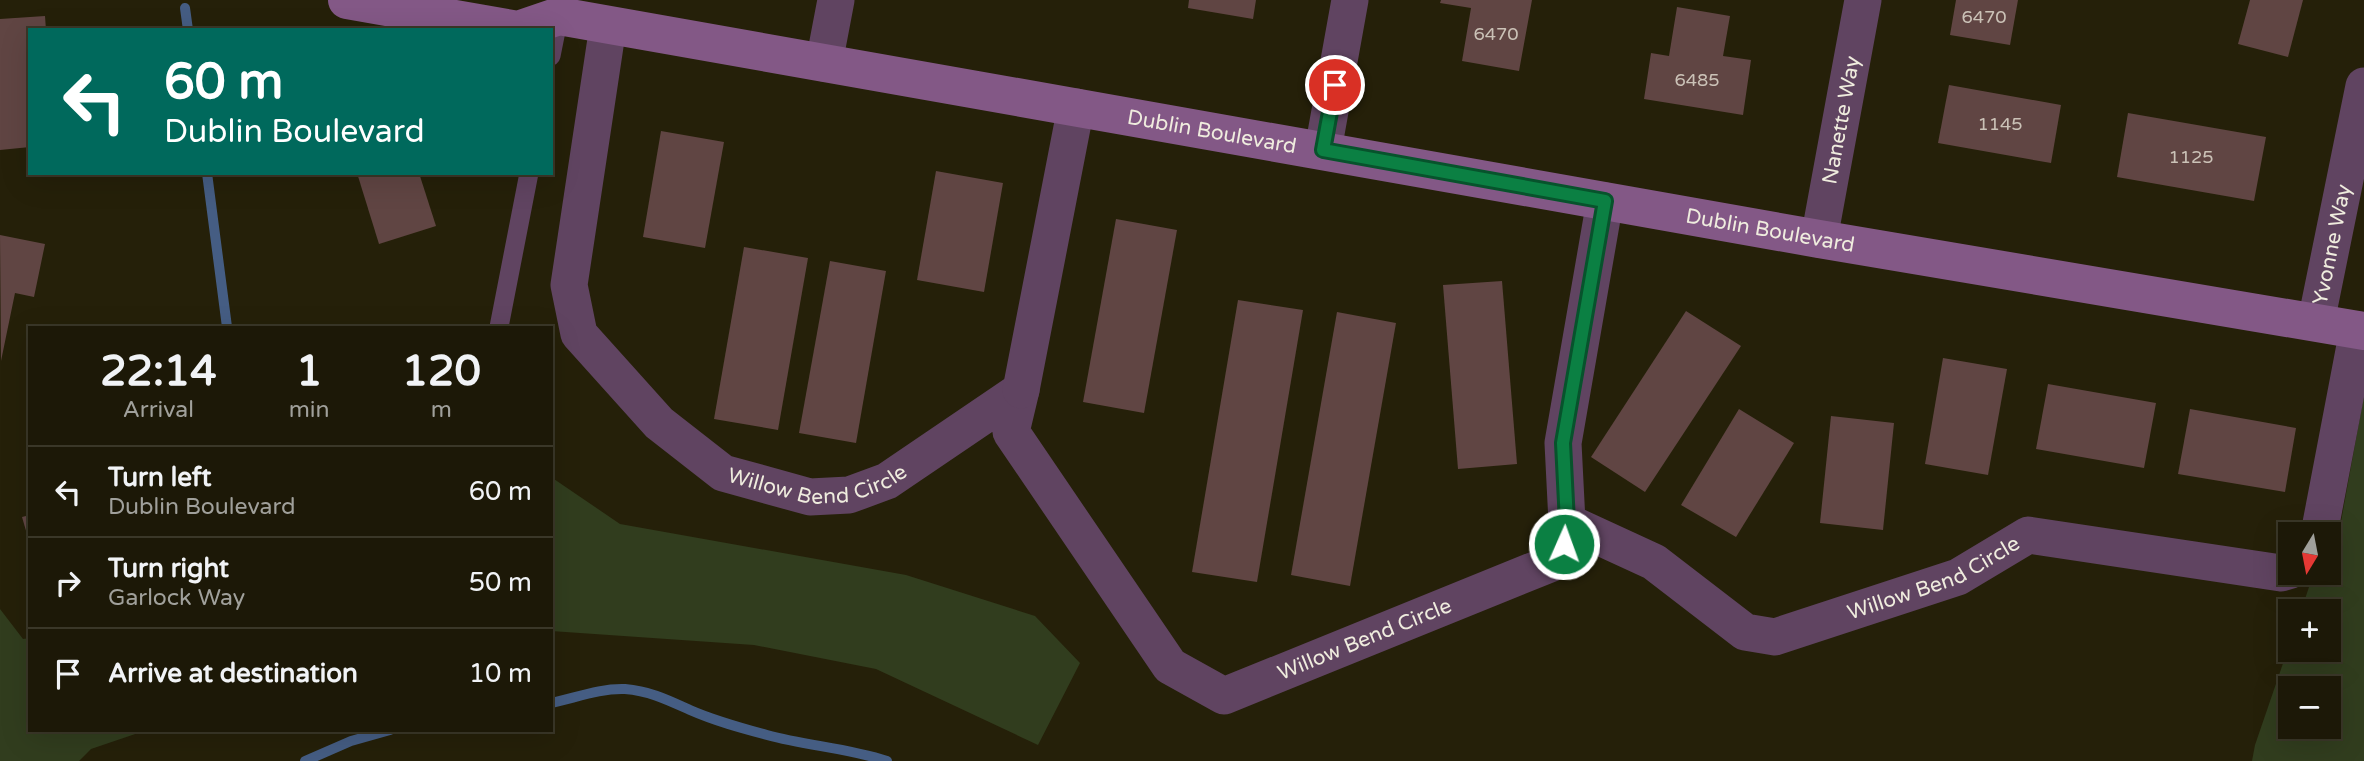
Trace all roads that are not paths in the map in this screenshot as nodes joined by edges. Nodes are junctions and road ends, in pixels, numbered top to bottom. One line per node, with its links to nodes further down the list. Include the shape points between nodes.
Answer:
1 (347, 0): 7 (main road, Dublin Boulevard)
2 (836, 0): 10 (street)
3 (1350, 0): 13 (street)
4 (1863, 0): 16 (street, Nanette Way)
5 (551, 8): 6 (main road, Dublin Boulevard); 8 (main road, Dublin Boulevard); 9 (lane)
6 (608, 26): 10 (main road, Dublin Boulevard); 20 (street, Willow Bend Circle, via 569,285 579,334 659,423 723,473 810,497 849,495 887,481)
7 (506, 28)
8 (520, 28)
9 (551, 28)
10 (824, 63): 12 (main road, Dublin Boulevard)
11 (2364, 86): 17 (street, Yvonne Way)
12 (1076, 107): 13 (main road, Dublin Boulevard); 20 (street, Willow Bend Circle)
13 (1323, 150): 15 (main road, Dublin Boulevard)
14 (529, 175): 18 (lane)
15 (1605, 201): 16 (main road, Dublin Boulevard); 21 (street, Willow Bend Circle, via 1563,443)
16 (1819, 239): 17 (main road, Dublin Boulevard)
17 (2316, 322): 19 (main road, Dublin Boulevard)
18 (499, 326)
19 (2361, 330): 22 (street)
20 (1021, 390): 21 (street, Willow Bend Circle, via 1011,432 1170,666 1224,696 1552,563 1564,544)
21 (1567, 522): 23 (street, Willow Bend Circle, via 1654,562 1745,632 1775,638 1958,577 2028,534)
22 (2321, 522)
23 (2278, 573)

